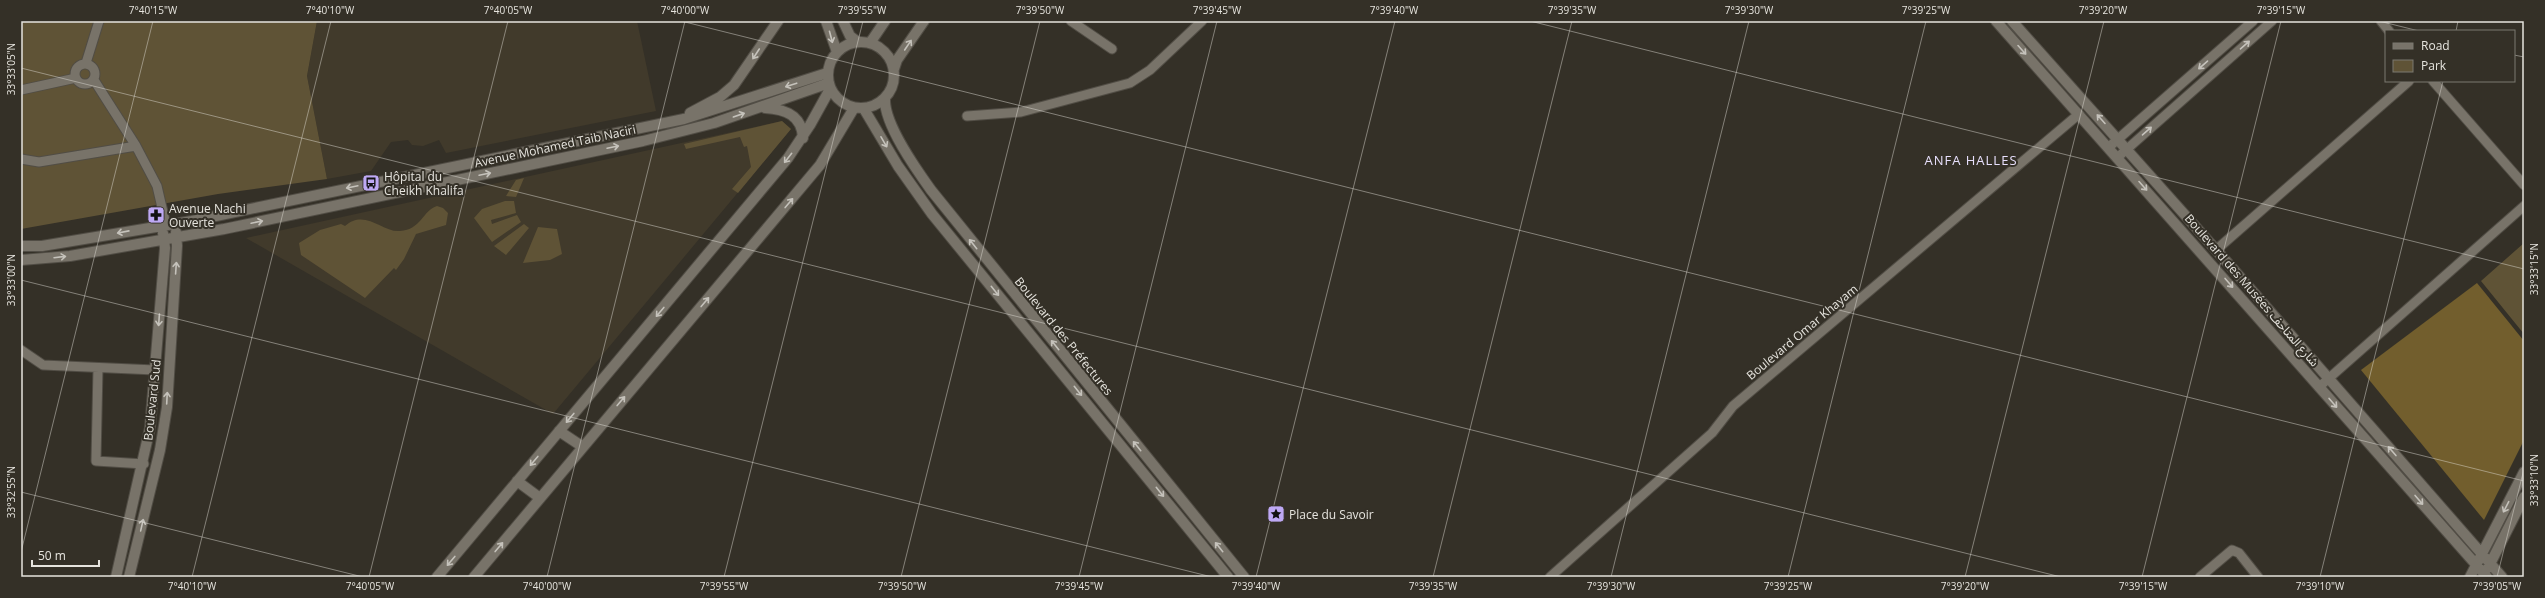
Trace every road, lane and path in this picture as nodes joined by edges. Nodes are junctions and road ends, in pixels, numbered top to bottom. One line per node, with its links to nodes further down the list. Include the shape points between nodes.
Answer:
1 (99, 21): 19 (street)
2 (778, 21): 34 (street, one-way to 34, via 734,85 720,97)
3 (826, 21): 18 (street, one-way to 18)
4 (844, 21): 15 (street, via 850,36)
5 (885, 21): 16 (street)
6 (924, 21): 20 (street, one-way to 6, via 897,60)
7 (1070, 21): 17 (street)
8 (1202, 21): 33 (street, via 1150,70 1130,83 1022,112)
9 (1996, 21): 32 (street, Boulevard des Musées شارع المتاحف, one-way to 32)
10 (2012, 21): 36 (street, Boulevard des Musées شارع المتاحف, one-way to 10)
11 (2253, 21): 36 (street, one-way to 36)
12 (2272, 21): 39 (street, one-way to 12)
13 (2381, 21): 14 (street)
14 (2388, 30)
15 (858, 42): 16 (street); 18 (street, via 846,45)
16 (870, 43): 20 (street, via 885,53)
17 (1112, 49)
18 (837, 52): 21 (street, via 830,62)
19 (86, 63): 22 (street, via 77,68); 23 (street, via 95,69)
20 (894, 69): 28 (street, via 892,85)
21 (828, 73): 26 (street); 34 (street, Avenue Mohamed Taib Naciri, one-way to 34)
22 (76, 78): 23 (street, via 85,84); 27 (street)
23 (94, 80): 37 (street)
24 (2408, 82): 48 (street)
25 (2434, 82): 42 (street)
26 (830, 86): 29 (street, Avenue Mohamed Taib Naciri); 30 (street, via 838,99); 35 (street)
27 (21, 90)
28 (884, 99): 31 (street, via 875,106); 63 (street, Boulevard des Préfectures, one-way to 28, via 931,190 891,122 884,107)
29 (759, 107): 35 (street, via 789,112 799,122); 45 (street, Avenue Mohamed Taib Naciri, one-way to 29, via 667,136)
30 (854, 108): 31 (street); 56 (street, one-way to 30, via 820,165)
31 (864, 109): 66 (street, Boulevard des Préfectures, one-way to 66, via 898,166 932,214)
32 (2079, 114): 38 (street, Boulevard des Musées شارع المتاحف); 73 (street, Boulevard Omar Khayam, via 1733,406 1712,433)
33 (967, 116)
34 (684, 119): 44 (street, Avenue Mohamed Taib Naciri, one-way to 44)
35 (803, 138): 55 (street, one-way to 55, via 701,264)
36 (2119, 140): 38 (street); 39 (street, Boulevard des Musées شارع المتاحف)
37 (136, 146): 41 (street, via 39,162); 44 (street, via 157,186)
38 (2109, 147): 40 (street, Boulevard des Musées شارع المتاحف)
39 (2127, 149): 40 (street); 48 (street, Boulevard des Musées شارع المتاحف)
40 (2118, 157): 54 (street, Boulevard des Musées شارع المتاحف, one-way to 54)
41 (21, 159)
42 (2524, 185)
43 (2524, 206): 53 (street)
44 (168, 225): 45 (street, Boulevard Sud); 46 (street, Boulevard Sud); 47 (street, Avenue Mohamed Taib Naciri, one-way to 47, via 70,242)
45 (177, 237): 46 (street, Avenue Mohamed Taib Naciri); 69 (street, Boulevard Sud, one-way to 45, via 160,450 167,407)
46 (163, 239): 49 (street, Avenue Mohamed Taib Naciri, one-way to 46, via 70,256); 52 (street, Boulevard Sud, one-way to 52)
47 (24, 246): 49 (street)
48 (2216, 250): 53 (street, Boulevard des Musées شارع المتاحف)
49 (21, 259)
50 (21, 350): 51 (street, via 43,365)
51 (98, 368): 52 (street); 57 (street, via 96,461)
52 (155, 370): 57 (street, Boulevard Sud, via 153,409)
53 (2328, 379): 54 (street); 62 (street, Boulevard des Musées شارع المتاحف, one-way to 53)
54 (2319, 387): 65 (street, Boulevard des Musées شارع المتاحف, one-way to 65)
55 (559, 431): 56 (street); 59 (street, one-way to 59)
56 (583, 447): 61 (street)
57 (144, 464): 68 (street, Boulevard Sud)
58 (2524, 472): 62 (street, one-way to 62)
59 (517, 481): 61 (street); 70 (street, one-way to 70)
60 (2524, 497): 64 (street)
61 (540, 498): 71 (street, one-way to 61)
62 (2482, 554): 64 (street, Boulevard des Musées شارع المتاحف); 65 (street)
63 (1232, 562): 66 (street); 72 (street, Boulevard des Préfectures)
64 (2490, 563): 67 (street); 77 (street, Boulevard des Musées شارع المتاحف)
65 (2476, 565): 67 (street, Boulevard des Musées شارع المتاحف); 76 (street)
66 (1226, 573)
67 (2485, 576)
68 (116, 577)
69 (129, 577)
70 (437, 577)
71 (474, 577)
72 (1244, 577)
73 (1550, 577)
74 (2200, 577): 75 (street, via 2229,551 2234,550)
75 (2258, 577)
76 (2470, 577)
77 (2502, 577)

